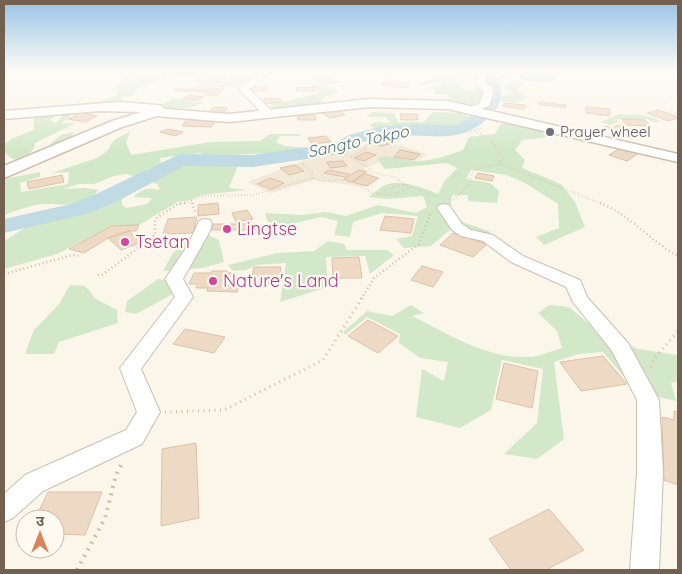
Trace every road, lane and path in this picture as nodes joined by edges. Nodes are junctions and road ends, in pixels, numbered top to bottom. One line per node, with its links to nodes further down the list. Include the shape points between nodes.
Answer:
1 (251, 98): 6 (street)
2 (487, 98): 7 (street)
3 (518, 98): 10 (path, via 531,106)
4 (668, 98): 8 (path, via 662,108)
5 (155, 112): 6 (street, via 229,118); 9 (main road, via 157,109 141,106 101,106); 15 (main road, via 117,124)
6 (269, 114): 7 (street, via 370,103 434,104)
7 (481, 114): 10 (street); 11 (path, via 480,128)
8 (678, 114)
9 (4, 116)
10 (520, 121): 13 (street)
11 (474, 132): 12 (path, via 382,134 370,139 365,149); 14 (path, via 492,141 502,158)
12 (352, 156): 16 (path, via 336,152 305,157 303,164 312,172); 17 (path, via 377,174 395,177)
13 (678, 158)
14 (500, 164): 21 (path, via 479,168 472,173 469,185); 24 (path, via 614,208)
15 (4, 173)
16 (313, 178): 19 (path, via 345,180); 20 (path, via 253,195 200,196)
17 (404, 184): 18 (path); 19 (path)
18 (410, 188): 19 (path, via 390,195); 21 (path, via 438,197)
19 (375, 194)
20 (192, 202): 22 (path, via 197,216 203,217); 26 (path, via 178,204 156,219 155,235 125,260)
21 (444, 208): 28 (street, via 457,227 466,233 488,238 518,259 574,284 579,298 621,348); 29 (path, via 430,215 419,244 374,278 323,360 224,410)
22 (205, 223): 29 (street, via 198,241 174,279 184,297 130,368)
23 (80, 256): 25 (path, via 73,255)
24 (678, 256)
25 (4, 274)
26 (98, 275)
27 (678, 331): 28 (path, via 653,360)
28 (643, 390): 33 (street, via 648,400 650,472)
29 (149, 412): 30 (street)
30 (134, 436): 31 (street, via 34,482); 32 (path, via 116,475 105,518)
31 (4, 510)
32 (77, 570)
33 (645, 570)

